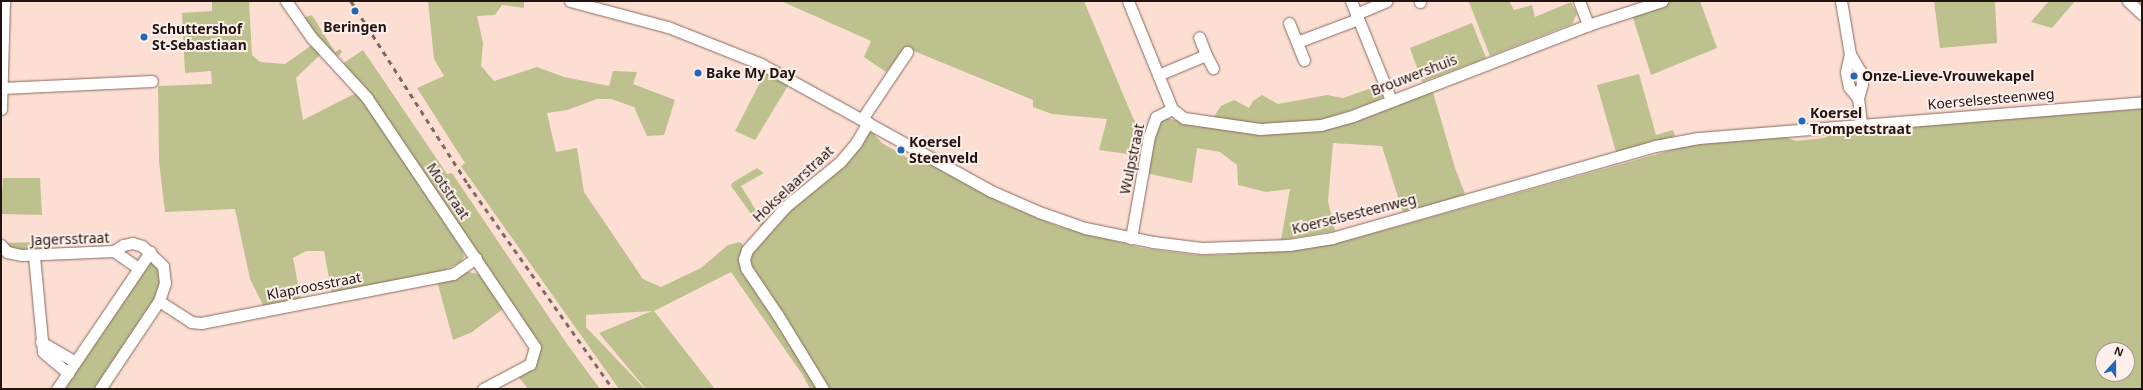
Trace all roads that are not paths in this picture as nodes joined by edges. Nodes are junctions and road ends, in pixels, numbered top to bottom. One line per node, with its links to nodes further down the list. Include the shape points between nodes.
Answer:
1 (4, 1): 20 (street)
2 (286, 1): 36 (street, Motstraat, via 311,36 367,98)
3 (570, 1): 29 (street, Koerselsesteenweg, via 668,27 718,45 761,64)
4 (1128, 1): 22 (street)
5 (1351, 1): 12 (street)
6 (1386, 1): 12 (street)
7 (1579, 1): 14 (street)
8 (1662, 1): 14 (street, Brouwershuis)
9 (1841, 1): 30 (street, via 1850,54 1860,70 1862,84 1858,98)
10 (2128, 1): 11 (street)
11 (2142, 14)
12 (1357, 16): 16 (street); 25 (street)
13 (1289, 23): 16 (street)
14 (1588, 24): 25 (street, Brouwershuis)
15 (1199, 37): 18 (street)
16 (1298, 42): 19 (street)
17 (907, 52): 29 (street)
18 (1206, 55): 21 (street); 22 (street)
19 (1304, 60)
20 (2, 65): 24 (street)
21 (1212, 68)
22 (1158, 74): 28 (street)
23 (152, 81): 24 (street)
24 (2, 88): 27 (street)
25 (1391, 100): 28 (street, Brouwershuis, via 1322,125 1288,128 1260,129 1184,118)
26 (2141, 101): 30 (street, Koerselsesteenweg)
27 (1, 109)
28 (1172, 109): 31 (street, Wulpstraat, via 1156,117 1149,136)
29 (865, 120): 31 (street, Koerselsesteenweg, via 1018,203 1085,228); 45 (street, Hokselaarstraat, via 856,143 840,162 786,207 747,250 744,258 746,268)
30 (1861, 124): 31 (street, Koerselsesteenweg, via 1698,138 1656,146 1366,230 1289,245 1202,248)
31 (1131, 238)
32 (1, 245): 35 (street, Jagersstraat, via 13,254)
33 (114, 250): 34 (street, via 132,243); 35 (street, Jagersstraat); 37 (street, Jagersstraat)
34 (150, 252): 37 (street); 38 (street, via 163,266 165,283)
35 (34, 256): 39 (street)
36 (476, 258): 38 (street, Klaproosstraat, via 453,274 201,323 191,322); 44 (street, Motstraat, via 535,347 530,364)
37 (138, 268): 40 (street)
38 (159, 301): 43 (street)
39 (41, 342): 40 (street); 41 (street, via 44,355)
40 (74, 362): 41 (street)
41 (68, 372): 42 (street)
42 (57, 389)
43 (100, 389)
44 (483, 389)
45 (823, 389)

